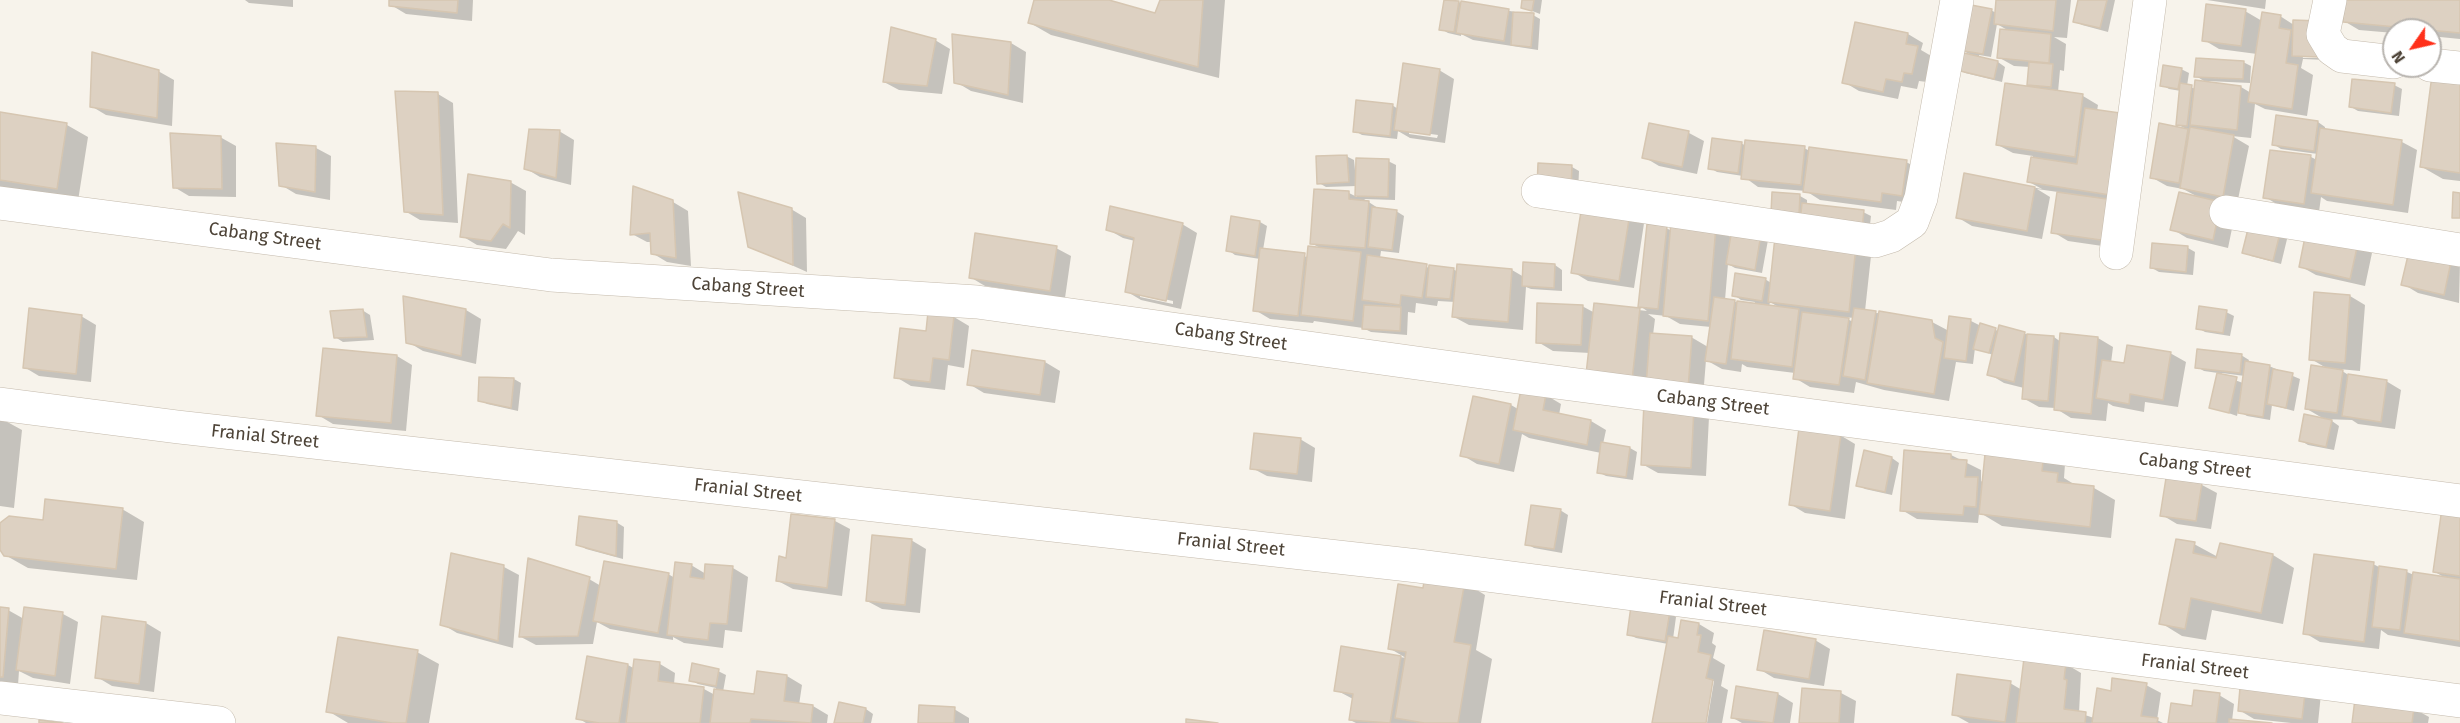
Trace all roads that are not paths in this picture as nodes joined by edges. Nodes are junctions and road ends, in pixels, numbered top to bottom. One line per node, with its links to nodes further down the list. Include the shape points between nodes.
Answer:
1 (1957, 0): 7 (street, via 1921,198 1912,222 1891,236 1875,241)
2 (2150, 0): 11 (street)
3 (2330, 0): 4 (street, via 2323,34 2332,49 2342,56)
4 (2382, 61)
5 (2442, 66): 6 (street)
6 (2460, 68)
7 (1538, 191)
8 (0, 202): 13 (street, Cabang Street, via 551,275 977,302)
9 (2226, 212): 10 (street)
10 (2460, 250)
11 (2116, 254)
12 (0, 404): 15 (street, Franial Street, via 1418,566)
13 (2460, 501)
14 (0, 698): 16 (street)
15 (2460, 701)
16 (219, 723)

